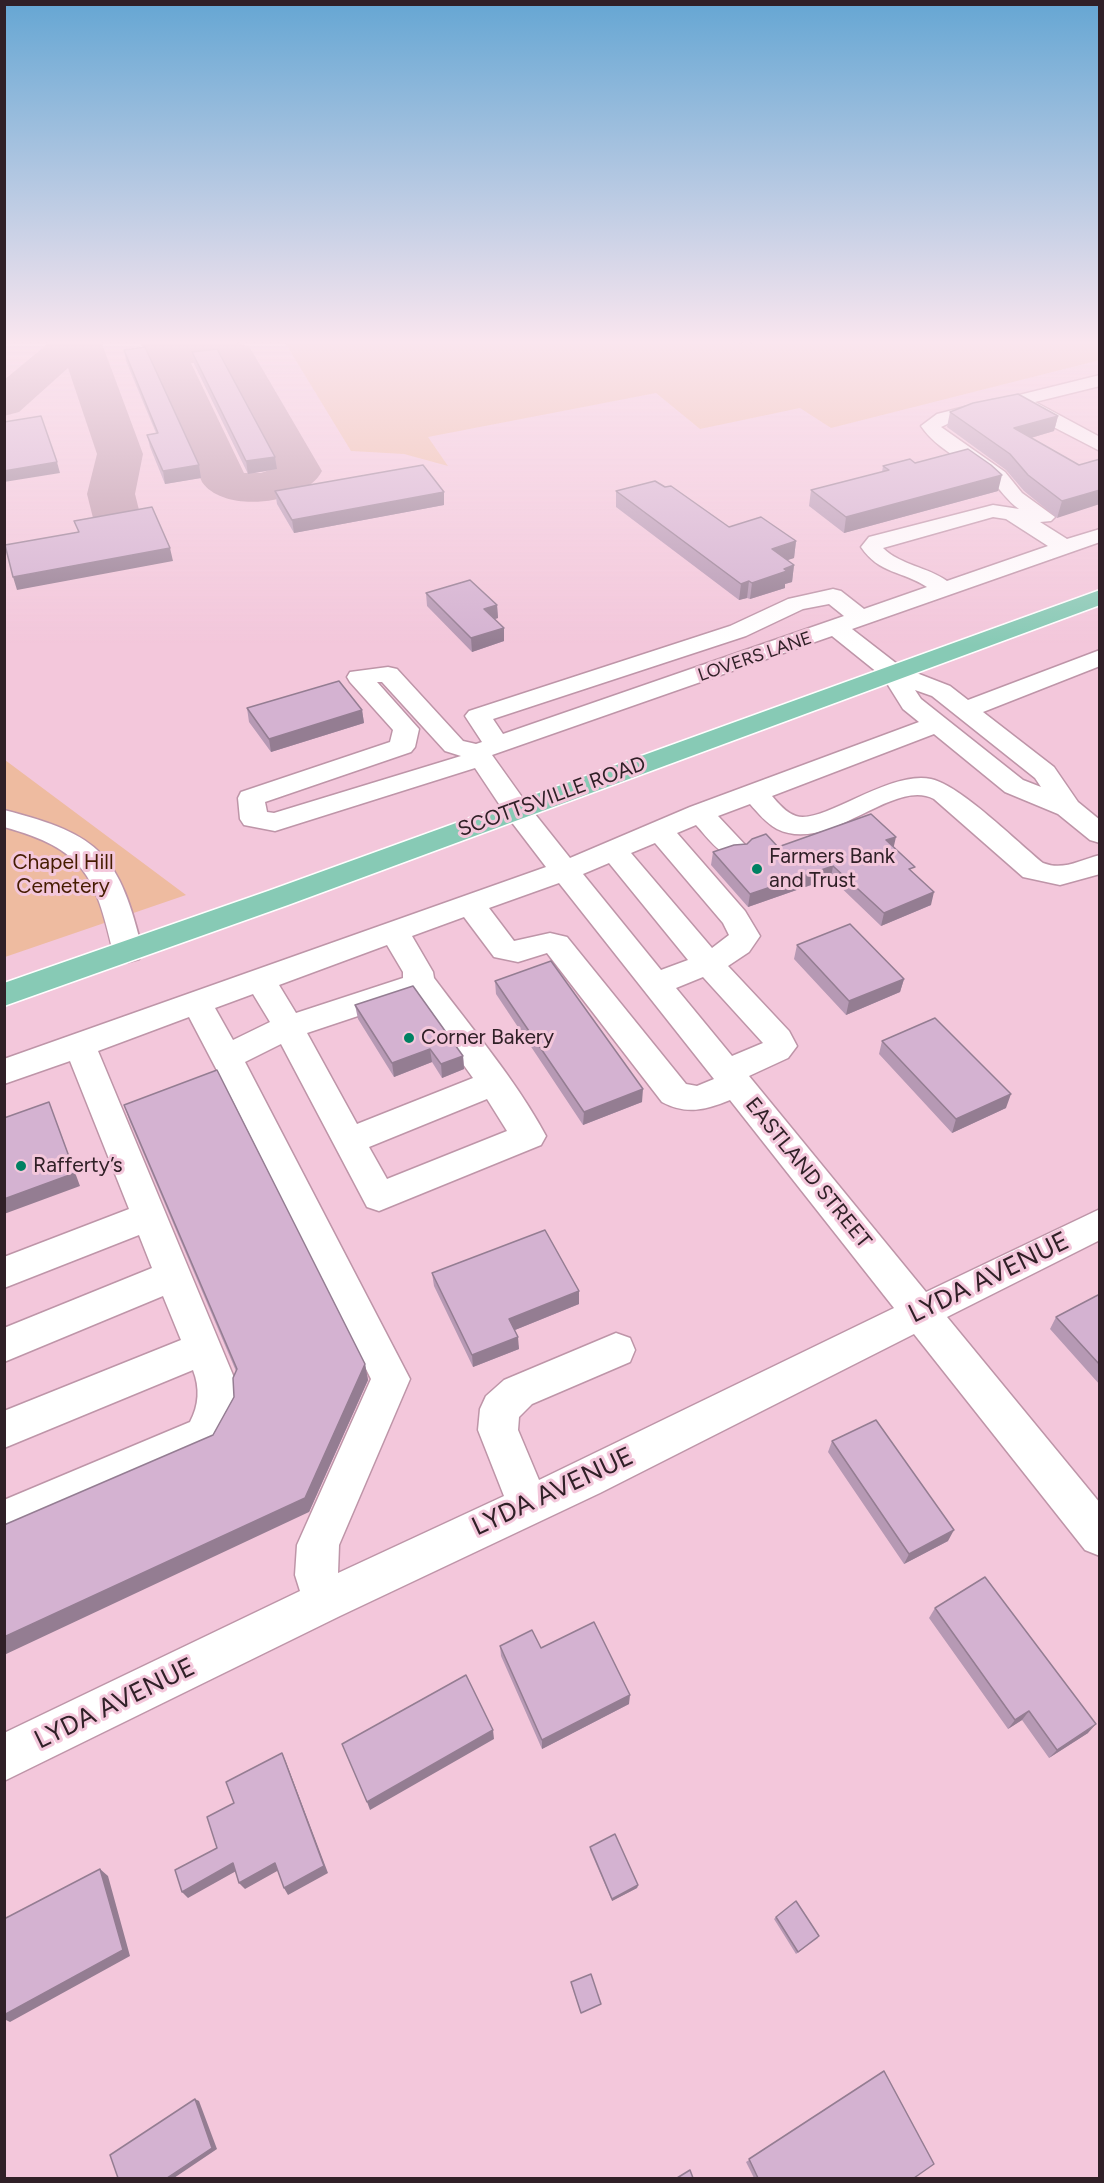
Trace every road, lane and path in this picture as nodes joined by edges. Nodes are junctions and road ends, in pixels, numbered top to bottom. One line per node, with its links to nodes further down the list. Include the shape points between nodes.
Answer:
1 (948, 443): 2 (street, via 998,476 1023,503)
2 (1083, 541): 3 (street, LOVERS LANE); 3 (street, via 1003,511 993,511 877,542 872,547 884,561 921,574)
3 (946, 590): 5 (street, LOVERS LANE)
4 (1100, 597): 10 (main road, SCOTTSVILLE ROAD)
5 (862, 619): 6 (street, LOVERS LANE); 7 (street, via 833,596 796,604)
6 (836, 628): 8 (street, LOVERS LANE); 10 (street)
7 (738, 631): 8 (street); 13 (street, via 478,716)
8 (764, 653): 13 (street, LOVERS LANE)
9 (1100, 657): 11 (street)
10 (892, 672): 11 (street, via 941,691); 12 (street, via 912,704); 16 (main road, SCOTTSVILLE ROAD)
11 (965, 710): 15 (street, via 1045,773)
12 (938, 724): 14 (street); 15 (street, via 1014,786)
13 (485, 752): 13 (street, LOVERS LANE, via 454,746 388,674 359,677 406,729 402,747 251,798 254,819 275,822); 16 (street)
14 (755, 793): 17 (street); 23 (street, via 778,818 789,824 811,825 898,790 928,786 943,793 1033,870 1051,877)
15 (1068, 808): 20 (street)
16 (517, 810): 24 (street, EASTLAND STREET); 27 (main road, SCOTTSVILLE ROAD)
17 (700, 813): 19 (street); 21 (street)
18 (4, 818): 27 (street, via 63,838 91,858 115,898)
19 (660, 831): 22 (street); 28 (street, via 735,918 745,936 739,947)
20 (1100, 834)
21 (735, 849)
22 (614, 851): 24 (street); 28 (street)
23 (1100, 864)
24 (564, 870): 25 (street); 31 (street, EASTLAND STREET)
25 (470, 904): 26 (street); 38 (street, via 505,950 520,952 550,942 556,944 674,1093 683,1099 694,1100)
26 (394, 931): 29 (street); 30 (street)
27 (128, 952): 32 (main road, SCOTTSVILLE ROAD)
28 (707, 962): 31 (street); 38 (street, via 778,1038 781,1046)
29 (261, 980): 33 (street); 34 (street)
30 (419, 980): 34 (street, via 414,986); 39 (street)
31 (655, 984): 38 (street, EASTLAND STREET)
32 (4, 995)
33 (197, 1003): 35 (street); 36 (street)
34 (288, 1027): 36 (street); 40 (street)
35 (80, 1046): 37 (street); 41 (street)
36 (226, 1057): 53 (street, via 391,1379 318,1545 316,1575)
37 (4, 1072)
38 (731, 1078): 45 (street, EASTLAND STREET)
39 (494, 1083): 40 (street); 40 (street, via 529,1136 379,1197)
40 (349, 1141)
41 (149, 1216): 43 (street); 44 (street)
42 (1100, 1223): 45 (street, LYDA AVENUE)
43 (4, 1273)
44 (174, 1276): 46 (street); 47 (street)
45 (920, 1312): 50 (street, LYDA AVENUE); 52 (street, EASTLAND STREET)
46 (4, 1345)
47 (202, 1347): 49 (street); 51 (street, via 216,1380 217,1412 204,1435)
48 (616, 1350): 50 (street, via 519,1392 500,1409 498,1430)
49 (4, 1430)
50 (528, 1504): 53 (street, LYDA AVENUE)
51 (4, 1521)
52 (1100, 1536)
53 (325, 1600): 54 (street, LYDA AVENUE)
54 (4, 1758)

